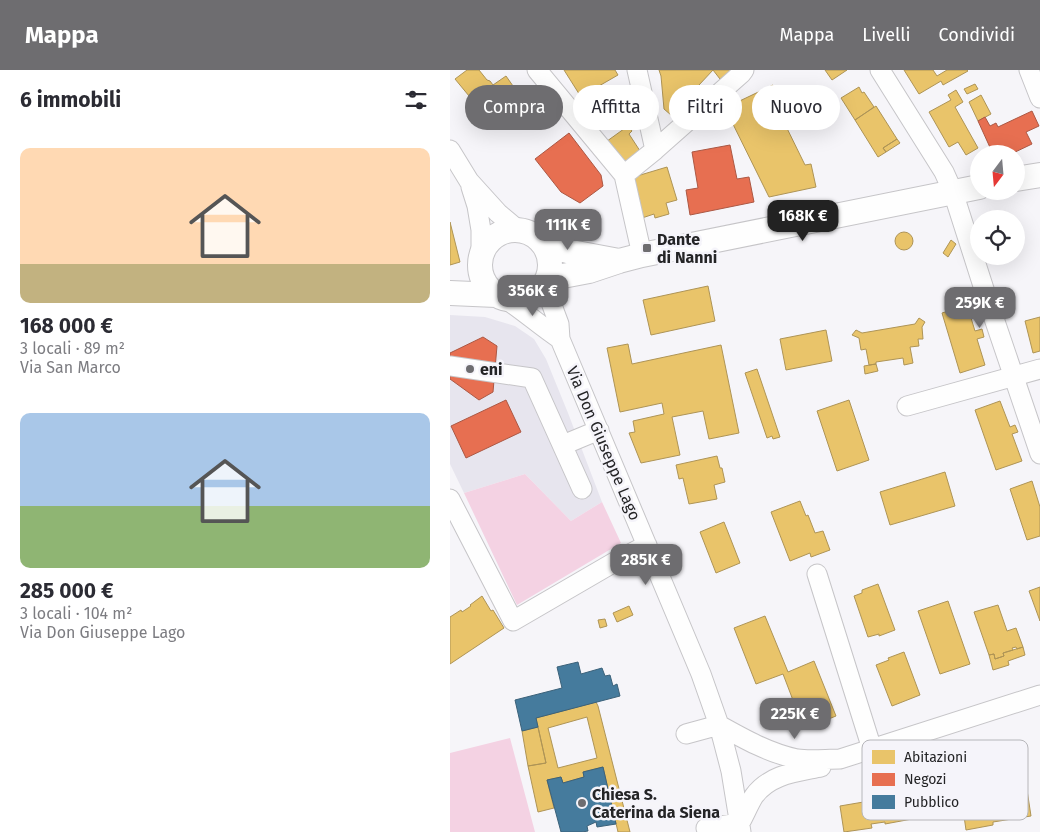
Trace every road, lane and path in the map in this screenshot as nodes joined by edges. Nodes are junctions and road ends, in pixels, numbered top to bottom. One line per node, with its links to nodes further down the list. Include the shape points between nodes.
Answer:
1 (537, 70): 9 (street)
2 (637, 70): 8 (street)
3 (744, 70): 8 (street)
4 (880, 70): 14 (street, via 944,172)
5 (1029, 70): 6 (street)
6 (1040, 98)
7 (450, 150): 12 (street)
8 (655, 150): 9 (street)
9 (624, 175): 16 (street)
10 (1040, 175): 11 (main road)
11 (1025, 178)
12 (469, 181): 15 (street, via 498,213); 17 (street, via 481,230)
13 (970, 189): 14 (main road)
14 (953, 192): 16 (main road); 25 (street)
15 (527, 233): 17 (main road, via 507,230 499,233 485,245); 18 (main road, via 571,252); 19 (main road, via 543,244 548,252 550,270)
16 (642, 256): 18 (main road)
17 (480, 257): 20 (main road); 21 (main road, via 482,280)
18 (619, 261): 19 (main road, via 589,272)
19 (547, 280): 21 (main road, via 539,291 529,297 518,300); 22 (street, Via Don Giuseppe Lago)
20 (450, 292): 21 (main road)
21 (501, 298): 22 (street)
22 (560, 339): 27 (street, Via Don Giuseppe Lago)
23 (450, 366): 28 (street, via 532,378)
24 (1040, 368): 25 (street)
25 (1013, 375): 26 (street); 29 (street)
26 (907, 406)
27 (599, 430): 28 (street); 32 (street, Via Don Giuseppe Lago)
28 (563, 445): 30 (street)
29 (1040, 454)
30 (582, 489)
31 (450, 499): 32 (street, via 513,621)
32 (647, 545): 35 (street, Via Don Giuseppe Lago)
33 (817, 574): 37 (street)
34 (1040, 695): 38 (street)
35 (719, 725): 36 (street); 40 (street, via 769,750 798,759); 42 (street, Via Don Giuseppe Lago)
36 (686, 734)
37 (869, 740)
38 (900, 740)
39 (862, 752): 40 (street)
40 (840, 759): 42 (street, via 768,782 755,794)
41 (706, 828): 42 (street)
42 (741, 828)

